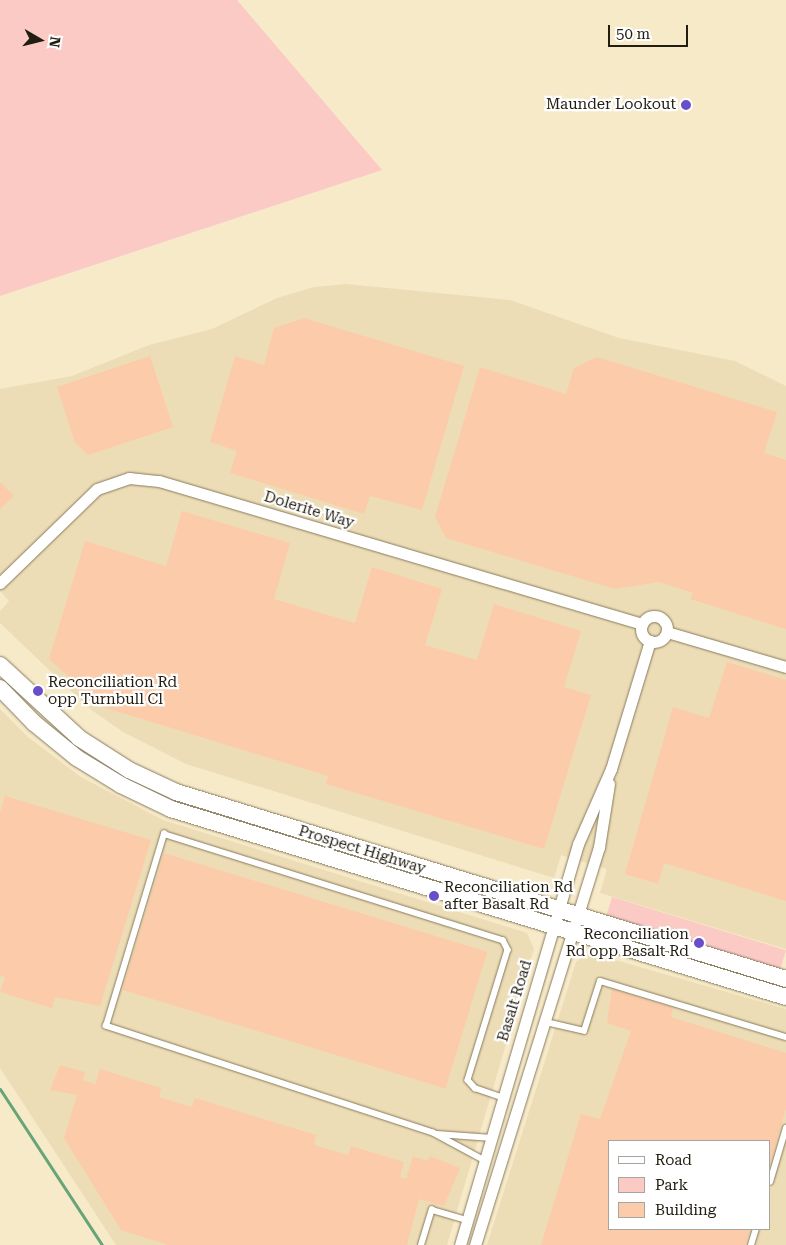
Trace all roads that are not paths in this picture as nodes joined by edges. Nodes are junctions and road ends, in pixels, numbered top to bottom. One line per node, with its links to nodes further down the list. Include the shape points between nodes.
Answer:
1 (0, 583): 2 (street, Dolerite Way, via 97,489 129,478 159,481)
2 (642, 624): 3 (street, via 648,618 660,617); 4 (street, via 642,632)
3 (667, 632): 4 (street, via 662,640); 6 (street)
4 (650, 641): 8 (street, Basalt Road)
5 (0, 665): 9 (main road, Prospect Highway, via 79,738 161,786)
6 (786, 668)
7 (0, 688): 11 (main road, Prospect Highway, via 65,749 107,778 159,804)
8 (611, 769): 9 (street, Basalt Road, via 578,844); 10 (street, Basalt Road, via 599,847)
9 (558, 910): 10 (main road, Prospect Highway); 11 (street, Basalt Road)
10 (578, 916): 12 (street, Basalt Road); 13 (main road, Prospect Highway)
11 (554, 926): 12 (main road, Prospect Highway); 17 (street, Basalt Road)
12 (573, 932): 14 (main road, Prospect Highway); 15 (street, Basalt Road)
13 (786, 979)
14 (786, 997)
15 (546, 1022): 16 (lane, via 584,1032 600,980); 22 (street, Basalt Road)
16 (786, 1037)
17 (504, 1098): 19 (lane, via 475,1088 468,1080 508,950 503,940 164,834 106,1026); 20 (street, Basalt Road)
18 (786, 1128): 23 (lane)
19 (433, 1133): 20 (lane); 21 (lane)
20 (492, 1138): 21 (street, Basalt Road)
21 (486, 1156): 22 (street); 24 (street, Basalt Road)
22 (502, 1157): 28 (street, Basalt Road)
23 (771, 1179)
24 (467, 1220): 26 (lane, via 432,1210); 27 (street, Basalt Road)
25 (756, 1230): 29 (lane)
26 (421, 1245)
27 (460, 1245)
28 (475, 1245)
29 (751, 1245)

